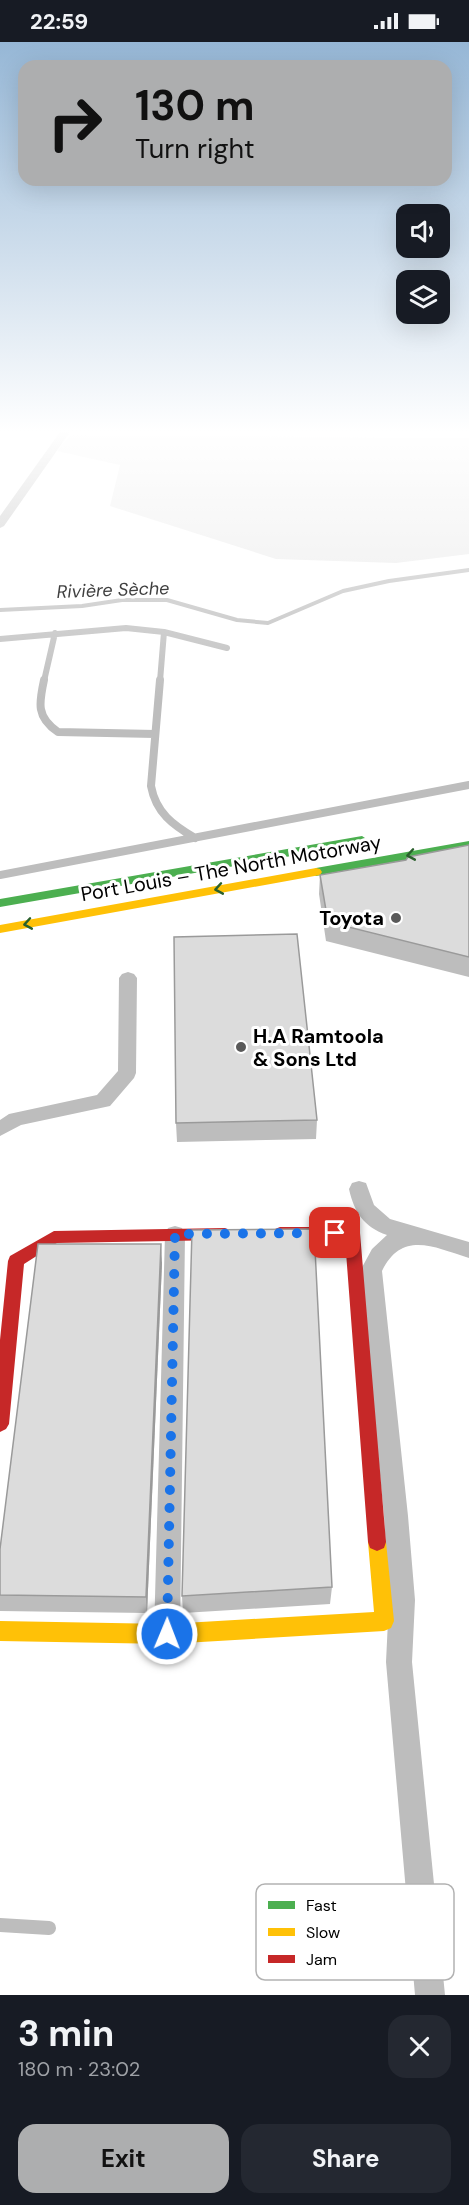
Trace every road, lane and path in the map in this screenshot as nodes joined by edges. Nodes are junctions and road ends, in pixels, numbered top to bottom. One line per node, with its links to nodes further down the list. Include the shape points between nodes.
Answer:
1 (164, 632): 2 (lane, via 118,628); 4 (lane); 5 (lane)
2 (55, 633): 3 (lane); 5 (lane, via 39,704 46,724 57,732 73,734)
3 (0, 639)
4 (227, 648)
5 (155, 734): 8 (lane, via 153,800 168,821)
6 (469, 785): 8 (lane)
7 (381, 837): 11 (main road, Port Louis – The North Motorway)
8 (195, 838): 10 (lane)
9 (469, 845): 12 (main road, Port Louis – The North Motorway, one-way to 12)
10 (0, 875)
11 (0, 903)
12 (0, 929)
13 (128, 978): 14 (street, via 127,1073 103,1101 16,1119)
14 (0, 1129)
15 (359, 1189): 19 (street, via 362,1206 372,1219)
16 (243, 1233): 18 (main road)
17 (266, 1233): 23 (main road, via 352,1233 384,1621)
18 (175, 1234): 21 (main road, via 54,1237 16,1261); 23 (street)
19 (414, 1236): 20 (street); 24 (street, via 396,1238 385,1246 371,1271 396,1516 402,1600 399,1662)
20 (469, 1250)
21 (0, 1424)
22 (0, 1631): 23 (main road)
23 (167, 1634)
24 (420, 1884)
25 (0, 1924): 26 (lane)
26 (49, 1928)
27 (429, 1980): 28 (street)
28 (430, 1995)

